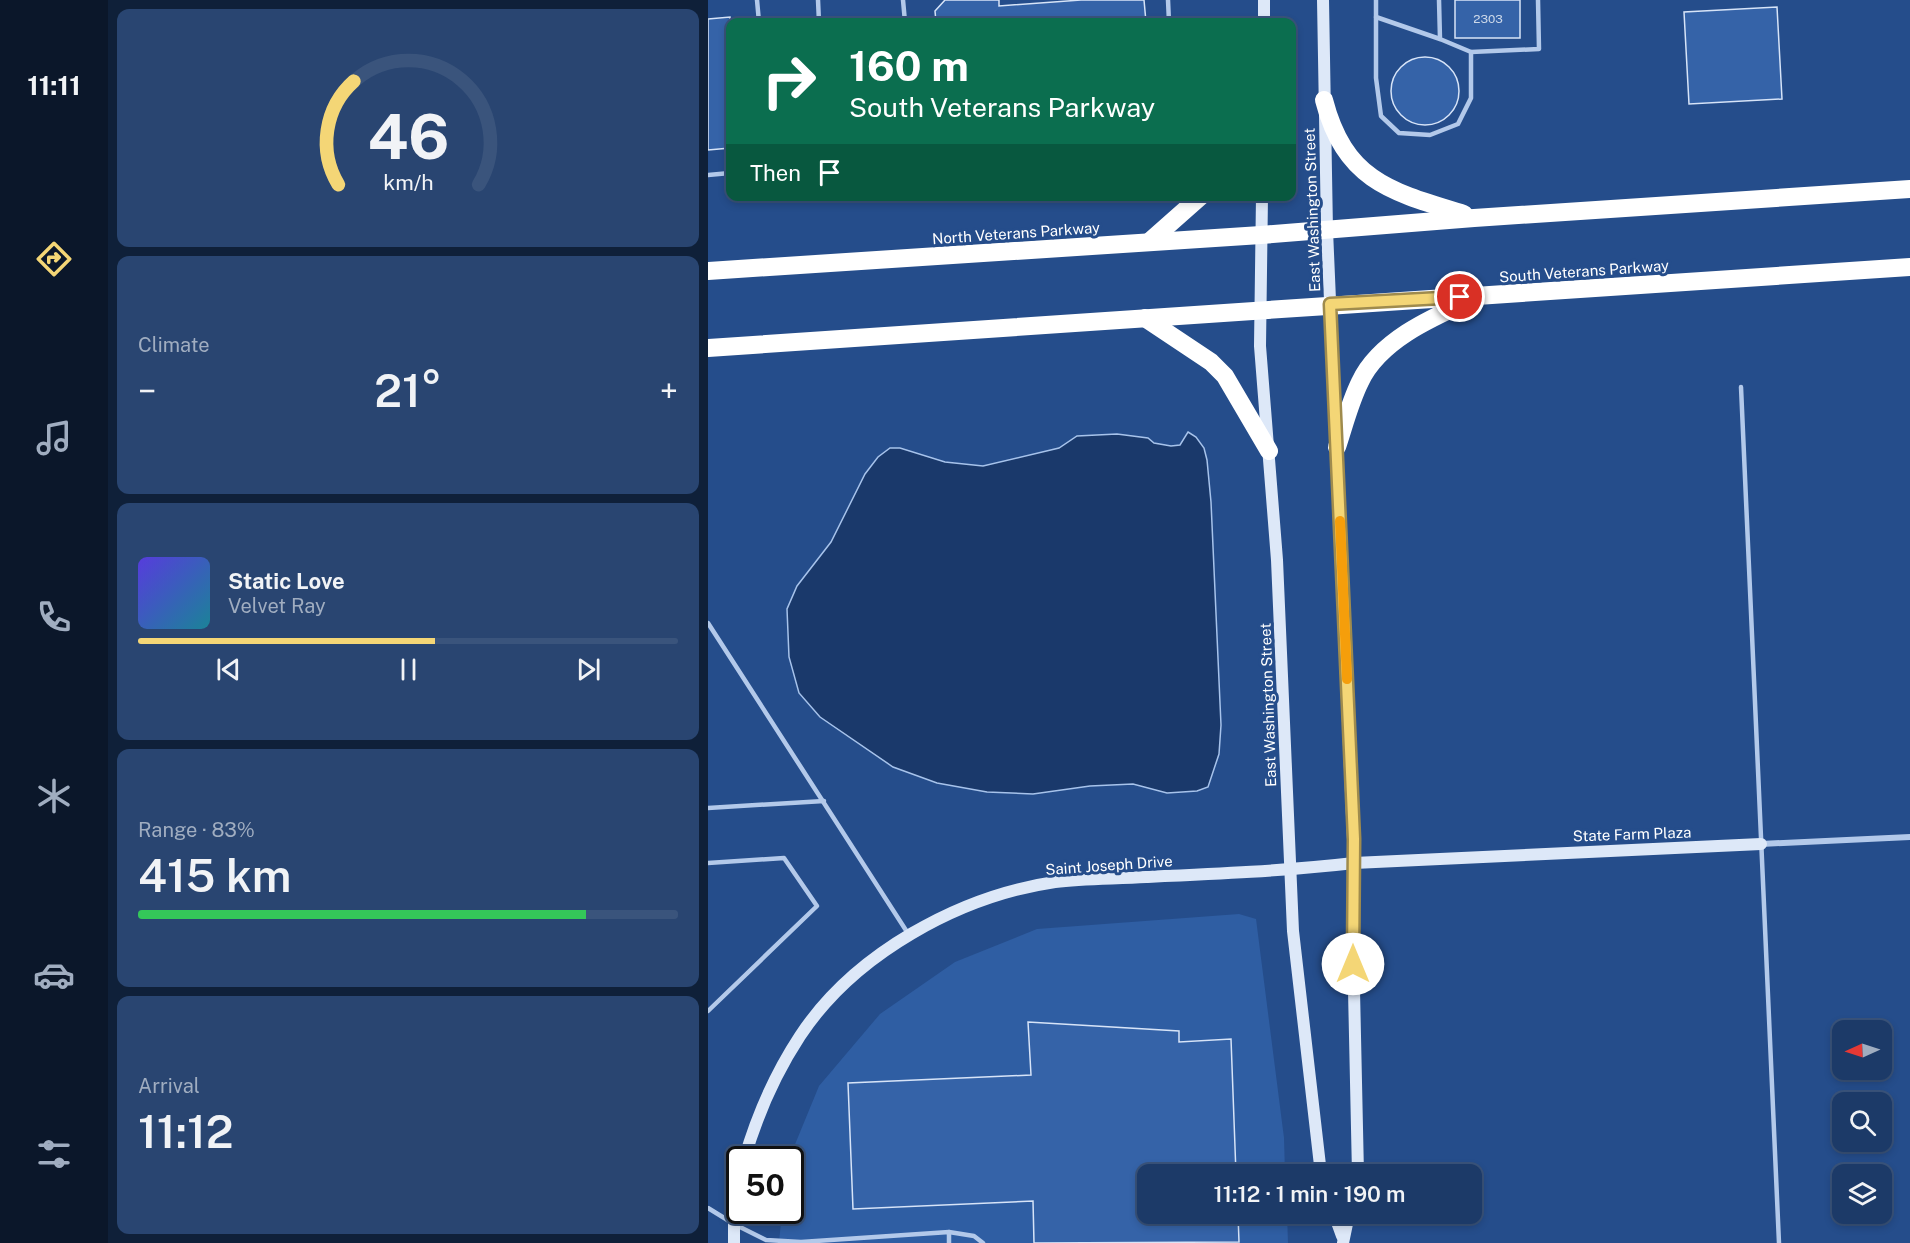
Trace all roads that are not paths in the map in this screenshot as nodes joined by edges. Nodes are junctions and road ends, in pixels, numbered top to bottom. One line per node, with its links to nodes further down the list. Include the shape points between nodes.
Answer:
1 (757, 0): 11 (lane)
2 (818, 0): 12 (lane)
3 (903, 0): 13 (lane)
4 (1168, 0): 14 (lane)
5 (1264, 0): 15 (main road)
6 (1323, 0): 18 (main road, East Washington Street)
7 (1376, 0): 10 (lane)
8 (1439, 0): 16 (lane)
9 (1538, 0): 17 (lane, via 1539,50)
10 (1376, 17): 16 (lane); 17 (lane, via 1376,78 1381,116 1400,133 1430,135 1458,124 1471,98)
11 (759, 18)
12 (819, 18)
13 (905, 18)
14 (1169, 18)
15 (1264, 18)
16 (1440, 39): 17 (lane)
17 (1471, 52)
18 (1324, 100): 24 (highway, via 1340,144 1361,170 1393,191); 25 (main road, East Washington Street)
19 (726, 173): 20 (lane)
20 (708, 175)
21 (1910, 189): 24 (highway)
22 (1195, 201): 27 (highway)
23 (1262, 201): 26 (main road, East Washington Street)
24 (1474, 218): 25 (highway)
25 (1327, 230): 26 (highway, North Veterans Parkway); 31 (main road, East Washington Street)
26 (1261, 235): 27 (highway, North Veterans Parkway); 32 (main road, East Washington Street)
27 (1149, 242): 29 (highway, North Veterans Parkway)
28 (1910, 267): 30 (highway, South Veterans Parkway)
29 (708, 272)
30 (1479, 296): 31 (highway, South Veterans Parkway); 36 (highway, via 1425,321 1370,366 1360,381)
31 (1330, 304): 32 (highway, South Veterans Parkway); 36 (main road, East Washington Street)
32 (1260, 310): 33 (highway); 37 (main road, East Washington Street)
33 (1145, 318): 34 (highway); 37 (highway, via 1225,376)
34 (708, 348)
35 (1741, 387): 42 (lane)
36 (1337, 447): 44 (main road, East Washington Street)
37 (1269, 451): 45 (main road, East Washington Street)
38 (708, 623): 39 (lane)
39 (824, 801): 40 (lane); 46 (lane)
40 (708, 808)
41 (1910, 837): 42 (street, State Farm Plaza)
42 (1761, 844): 44 (main road, State Farm Plaza); 62 (lane)
43 (708, 863): 47 (lane, via 784,858 817,906)
44 (1354, 863): 45 (main road, Saint Joseph Drive); 50 (main road, East Washington Street)
45 (1291, 870): 46 (main road, Saint Joseph Drive, via 1057,882 971,904); 49 (main road, East Washington Street, via 1293,931)
46 (909, 935): 48 (main road, Saint Joseph Drive, via 853,976 800,1035 774,1080)
47 (708, 1011)
48 (748, 1146)
49 (1320, 1164)
50 (1358, 1164)
51 (708, 1208): 52 (lane)
52 (726, 1219)
53 (734, 1224): 58 (main road); 59 (lane, via 766,1240)
54 (1337, 1224): 57 (main road)
55 (1347, 1224): 57 (main road)
56 (949, 1232): 59 (lane); 60 (lane); 61 (lane, via 974,1236)
57 (1343, 1240)
58 (734, 1243)
59 (801, 1243)
60 (949, 1243)
61 (983, 1243)
62 (1779, 1243)

